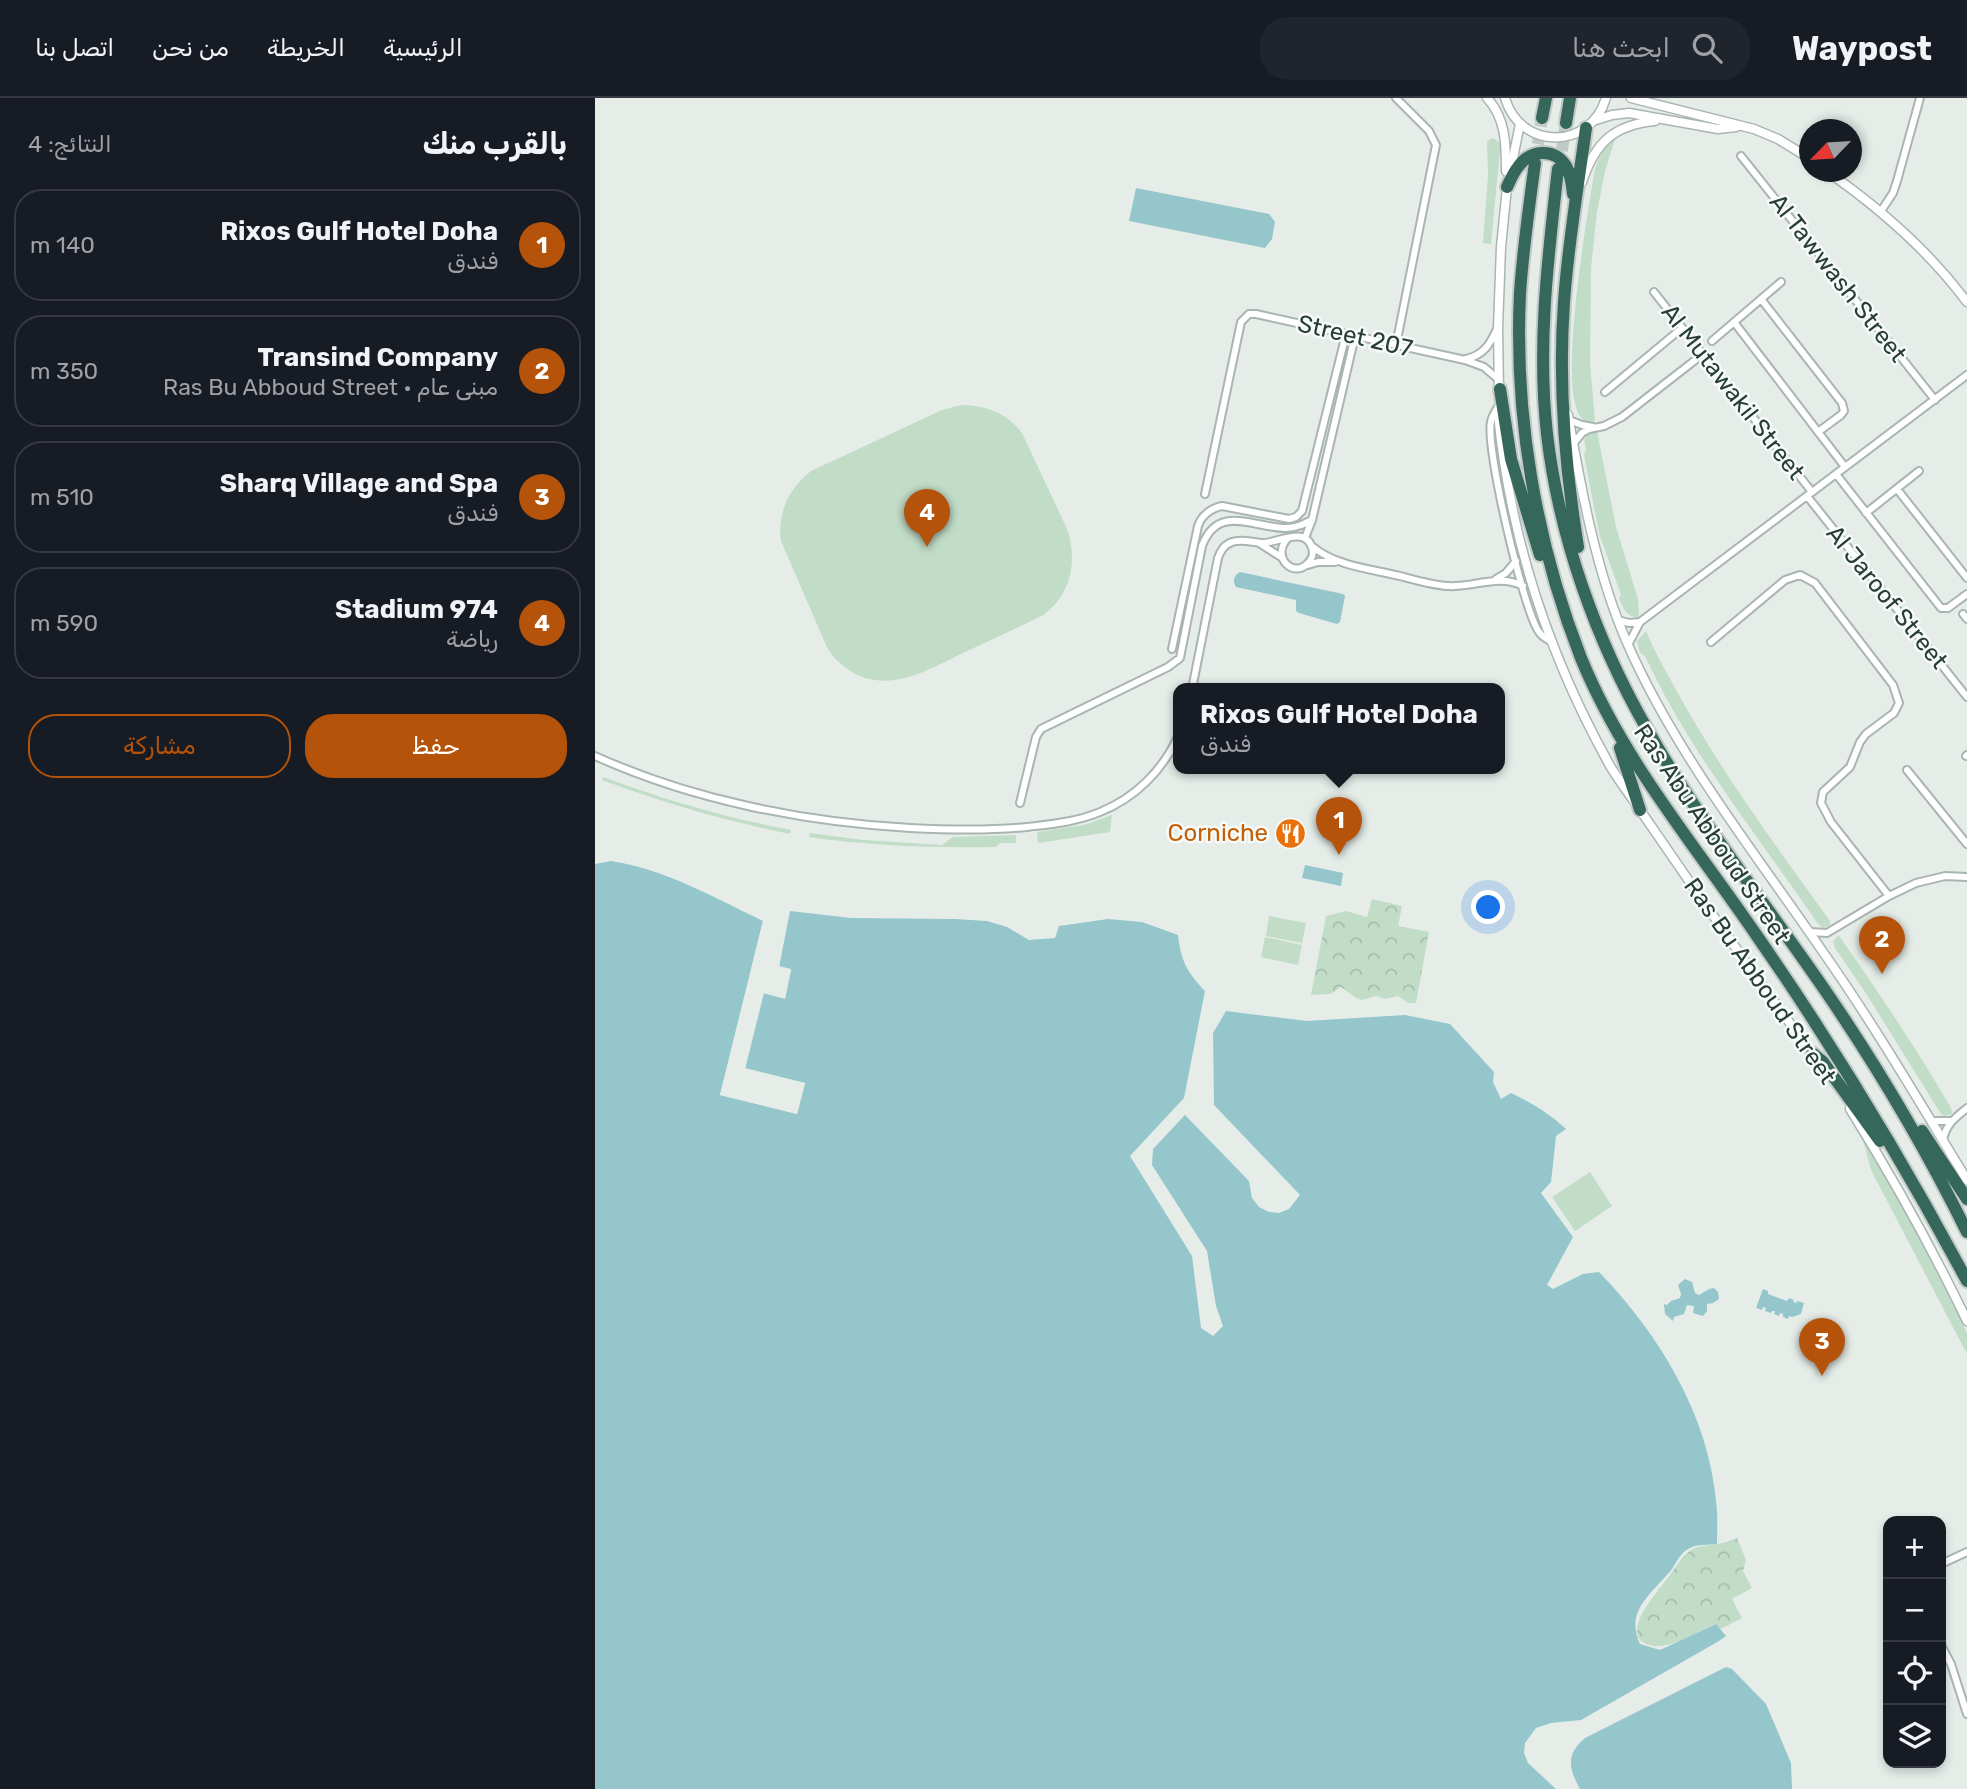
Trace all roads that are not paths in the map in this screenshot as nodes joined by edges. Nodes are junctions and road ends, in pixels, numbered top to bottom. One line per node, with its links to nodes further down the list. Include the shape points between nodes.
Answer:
1 (1396, 98): 35 (street, via 1429,131 1436,145)
2 (1487, 98): 22 (street, via 1503,127)
3 (1505, 98): 14 (street)
4 (1546, 98): 11 (highway)
5 (1570, 98): 13 (highway)
6 (1605, 98): 15 (street)
7 (1631, 98): 10 (street)
8 (1652, 98): 10 (street)
9 (1920, 98): 24 (street, via 1898,181)
10 (1678, 111): 16 (street)
11 (1542, 118)
12 (1665, 120): 15 (street, via 1629,113); 16 (street, via 1718,129); 23 (street, via 1631,125 1610,135 1590,161)
13 (1566, 123)
14 (1520, 124): 15 (street, via 1538,135 1559,138); 22 (street, Ras Bu Abboud Street)
15 (1590, 125): 23 (highway)
16 (1743, 126): 17 (street)
17 (1799, 152)
18 (1741, 156): 42 (street, Al Tawwash Street)
19 (1535, 163): 70 (highway, Ras Abu Abboud Street, via 1520,292 1522,393 1537,511)
20 (1559, 169): 69 (highway, Ras Abu Abboud Street, via 1542,343 1547,435 1564,522)
21 (1842, 182): 24 (street)
22 (1507, 187): 23 (highway, via 1523,161 1547,153 1567,168); 30 (street, Ras Bu Abboud Street)
23 (1575, 205): 39 (highway, via 1564,304)
24 (1881, 211): 28 (street, via 1931,258)
25 (1781, 282): 27 (street)
26 (1654, 292): 31 (street, Al Mutawakil Street)
27 (1761, 299): 29 (street); 46 (street, via 1842,403 1841,415)
28 (1967, 302)
29 (1734, 322): 34 (street); 46 (street)
30 (1497, 328): 37 (street, via 1483,352); 40 (street, Ras Bu Abboud Street)
31 (1682, 328): 36 (street, Al Mutawakil Street); 41 (street)
32 (1346, 334): 33 (street, Street 207); 52 (street, Street 207, via 1256,314 1246,316 1241,322); 76 (street, via 1302,511 1289,519 1226,506 1214,508 1199,523)
33 (1355, 336): 35 (street, Street 207); 55 (street)
34 (1712, 341)
35 (1396, 345): 37 (street, Street 207)
36 (1703, 354): 45 (street, via 1622,417); 53 (street, Al Mutawakil Street)
37 (1465, 360): 40 (street, via 1484,367)
38 (1967, 375): 42 (street, Al Mutawakil Street)
39 (1563, 382): 44 (street); 69 (highway, via 1566,453)
40 (1500, 384): 43 (street, Ras Bu Abboud Street); 70 (highway, via 1515,475 1538,551)
41 (1605, 391)
42 (1935, 400): 48 (street, Al Mutawakil Street)
43 (1498, 407): 62 (street, Ras Bu Abboud Street, via 1490,422 1494,465); 74 (street, Ras Bu Abboud Street, via 1521,546)
44 (1569, 420): 45 (street); 47 (street)
45 (1598, 427): 47 (street, via 1582,433)
46 (1818, 432): 48 (street)
47 (1573, 444): 71 (street, via 1585,509)
48 (1845, 467): 50 (street, Al Mutawakil Street)
49 (1919, 471): 51 (street)
50 (1836, 474): 53 (street, Al Mutawakil Street); 54 (street)
51 (1896, 489): 54 (street); 65 (street)
52 (1205, 494)
53 (1809, 494): 72 (street, Al Mutawakil Street); 78 (street, Al Jaroof Street)
54 (1866, 513): 68 (street, via 1941,608)
55 (1312, 520): 56 (street); 57 (street)
56 (1301, 526): 57 (street); 83 (street, via 1284,528 1234,520 1210,532 1202,546 1178,660 1041,729)
57 (1303, 537): 58 (street); 60 (street)
58 (1288, 538): 59 (street); 61 (street)
59 (1257, 543): 61 (street); 77 (street, via 1241,539 1221,550)
60 (1312, 546): 63 (street); 64 (street, via 1313,556)
61 (1281, 557): 64 (street, via 1292,568)
62 (1516, 561): 66 (street); 67 (street, Ras Bu Abboud Street)
63 (1340, 562): 64 (street); 66 (street, via 1447,586)
64 (1307, 565)
65 (1967, 578)
66 (1495, 580): 67 (street)
67 (1523, 586): 74 (street, Ras Bu Abboud Street, via 1537,629)
68 (1967, 594)
69 (1587, 596): 93 (highway, Ras Abu Abboud Street, via 1625,688 1667,763 1833,1002)
70 (1565, 613): 79 (highway, Ras Abu Abboud Street)
71 (1618, 620): 72 (street); 75 (street)
72 (1640, 622): 75 (street, Al Mutawakil Street)
73 (1711, 642): 87 (street, via 1785,580 1800,575 1815,583 1893,685 1899,704 1894,713 1866,734 1850,767 1823,792 1821,803)
74 (1553, 643): 84 (street, Ras Bu Abboud Street, via 1610,766)
75 (1628, 645): 88 (street, via 1689,757)
76 (1172, 649)
77 (1193, 683)
78 (1967, 697)
79 (1613, 724): 84 (highway); 100 (highway, Ras Abu Abboud Street, via 1659,799 1842,1061)
80 (1173, 747): 81 (street, via 1151,777 1123,801 1102,811 1057,823 989,830 803,817 730,802)
81 (595, 756)
82 (1907, 770): 85 (street)
83 (1020, 803)
84 (1640, 810): 91 (street, Ras Bu Abboud Street)
85 (1967, 844)
86 (1967, 877): 87 (street, via 1931,879)
87 (1889, 897): 89 (street)
88 (1810, 932): 89 (street); 90 (street)
89 (1827, 933): 90 (street)
90 (1823, 951): 94 (street)
91 (1812, 1053): 100 (highway); 104 (street, Ras Bu Abboud Street, via 1890,1172)
92 (1967, 1108): 95 (street)
93 (1902, 1111): 97 (highway); 102 (highway, Ras Abu Abboud Street)
94 (1932, 1121): 95 (street); 96 (street)
95 (1951, 1121): 96 (street)
96 (1943, 1140): 98 (street)
97 (1928, 1142): 99 (highway); 101 (highway)
98 (1967, 1180)
99 (1967, 1199)
100 (1926, 1204): 103 (highway, Ras Abu Abboud Street)
101 (1967, 1212)
102 (1967, 1232)
103 (1967, 1281)
104 (1967, 1321)
105 (1967, 1552): 106 (street)
106 (1946, 1562)
107 (1946, 1654): 108 (street)
108 (1967, 1714)

